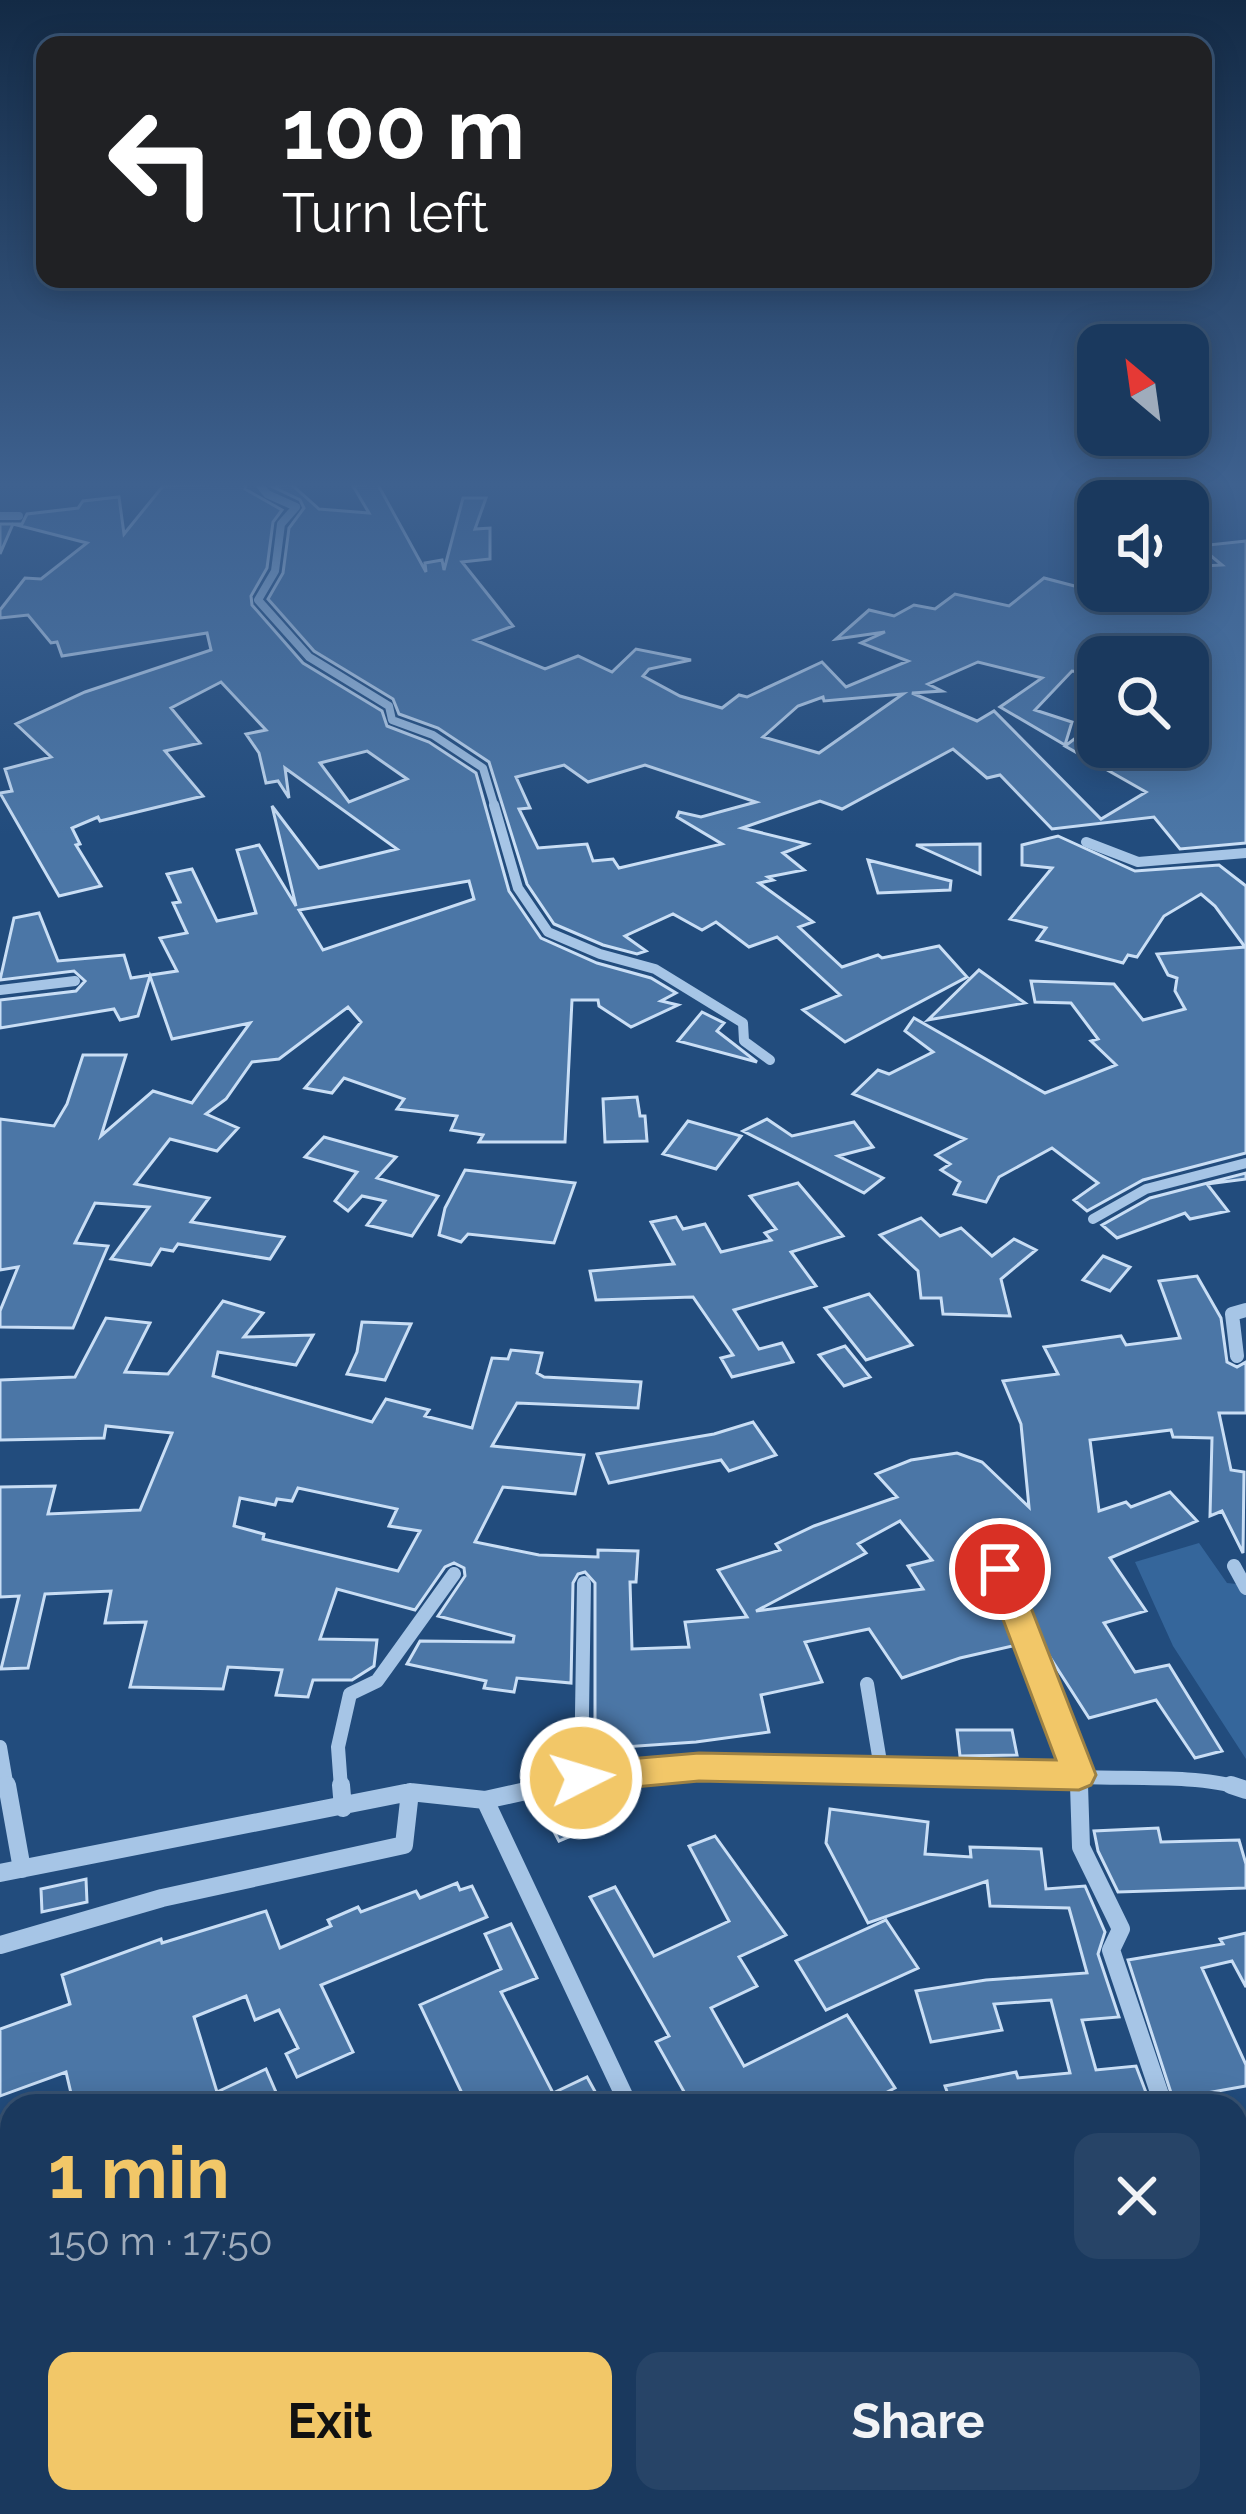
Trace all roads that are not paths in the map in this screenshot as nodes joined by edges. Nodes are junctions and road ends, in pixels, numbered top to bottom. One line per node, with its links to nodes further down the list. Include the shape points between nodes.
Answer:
1 (258, 600): 6 (street, via 309,657 389,706 392,720 483,768 518,888 548,932 655,969 743,1022 744,1041)
2 (1086, 842): 3 (street, via 1138,862)
3 (1246, 853)
4 (74, 981): 5 (street)
5 (0, 990)
6 (770, 1060)
7 (1246, 1163): 8 (street, via 1121,1198)
8 (1093, 1219)
9 (1246, 1310): 10 (street, via 1232,1314)
10 (1237, 1356)
11 (1234, 1566): 15 (street)
12 (1000, 1569): 19 (street)
13 (454, 1574): 24 (street, via 377,1681 350,1694 338,1748)
14 (584, 1583): 20 (street)
15 (1246, 1588)
16 (867, 1684): 18 (street)
17 (0, 1747): 25 (street)
18 (881, 1768): 19 (street); 20 (street, via 699,1767)
19 (1079, 1775): 21 (street); 29 (street, via 1081,1847 1121,1929 1111,1950)
20 (581, 1778): 23 (street)
21 (1246, 1790)
22 (410, 1792): 23 (street); 24 (street); 27 (street, via 404,1845 162,1898)
23 (485, 1800): 28 (street)
24 (343, 1808): 25 (street)
25 (22, 1869): 26 (street)
26 (0, 1873)
27 (0, 1945)
28 (623, 2094)
29 (1160, 2094)

